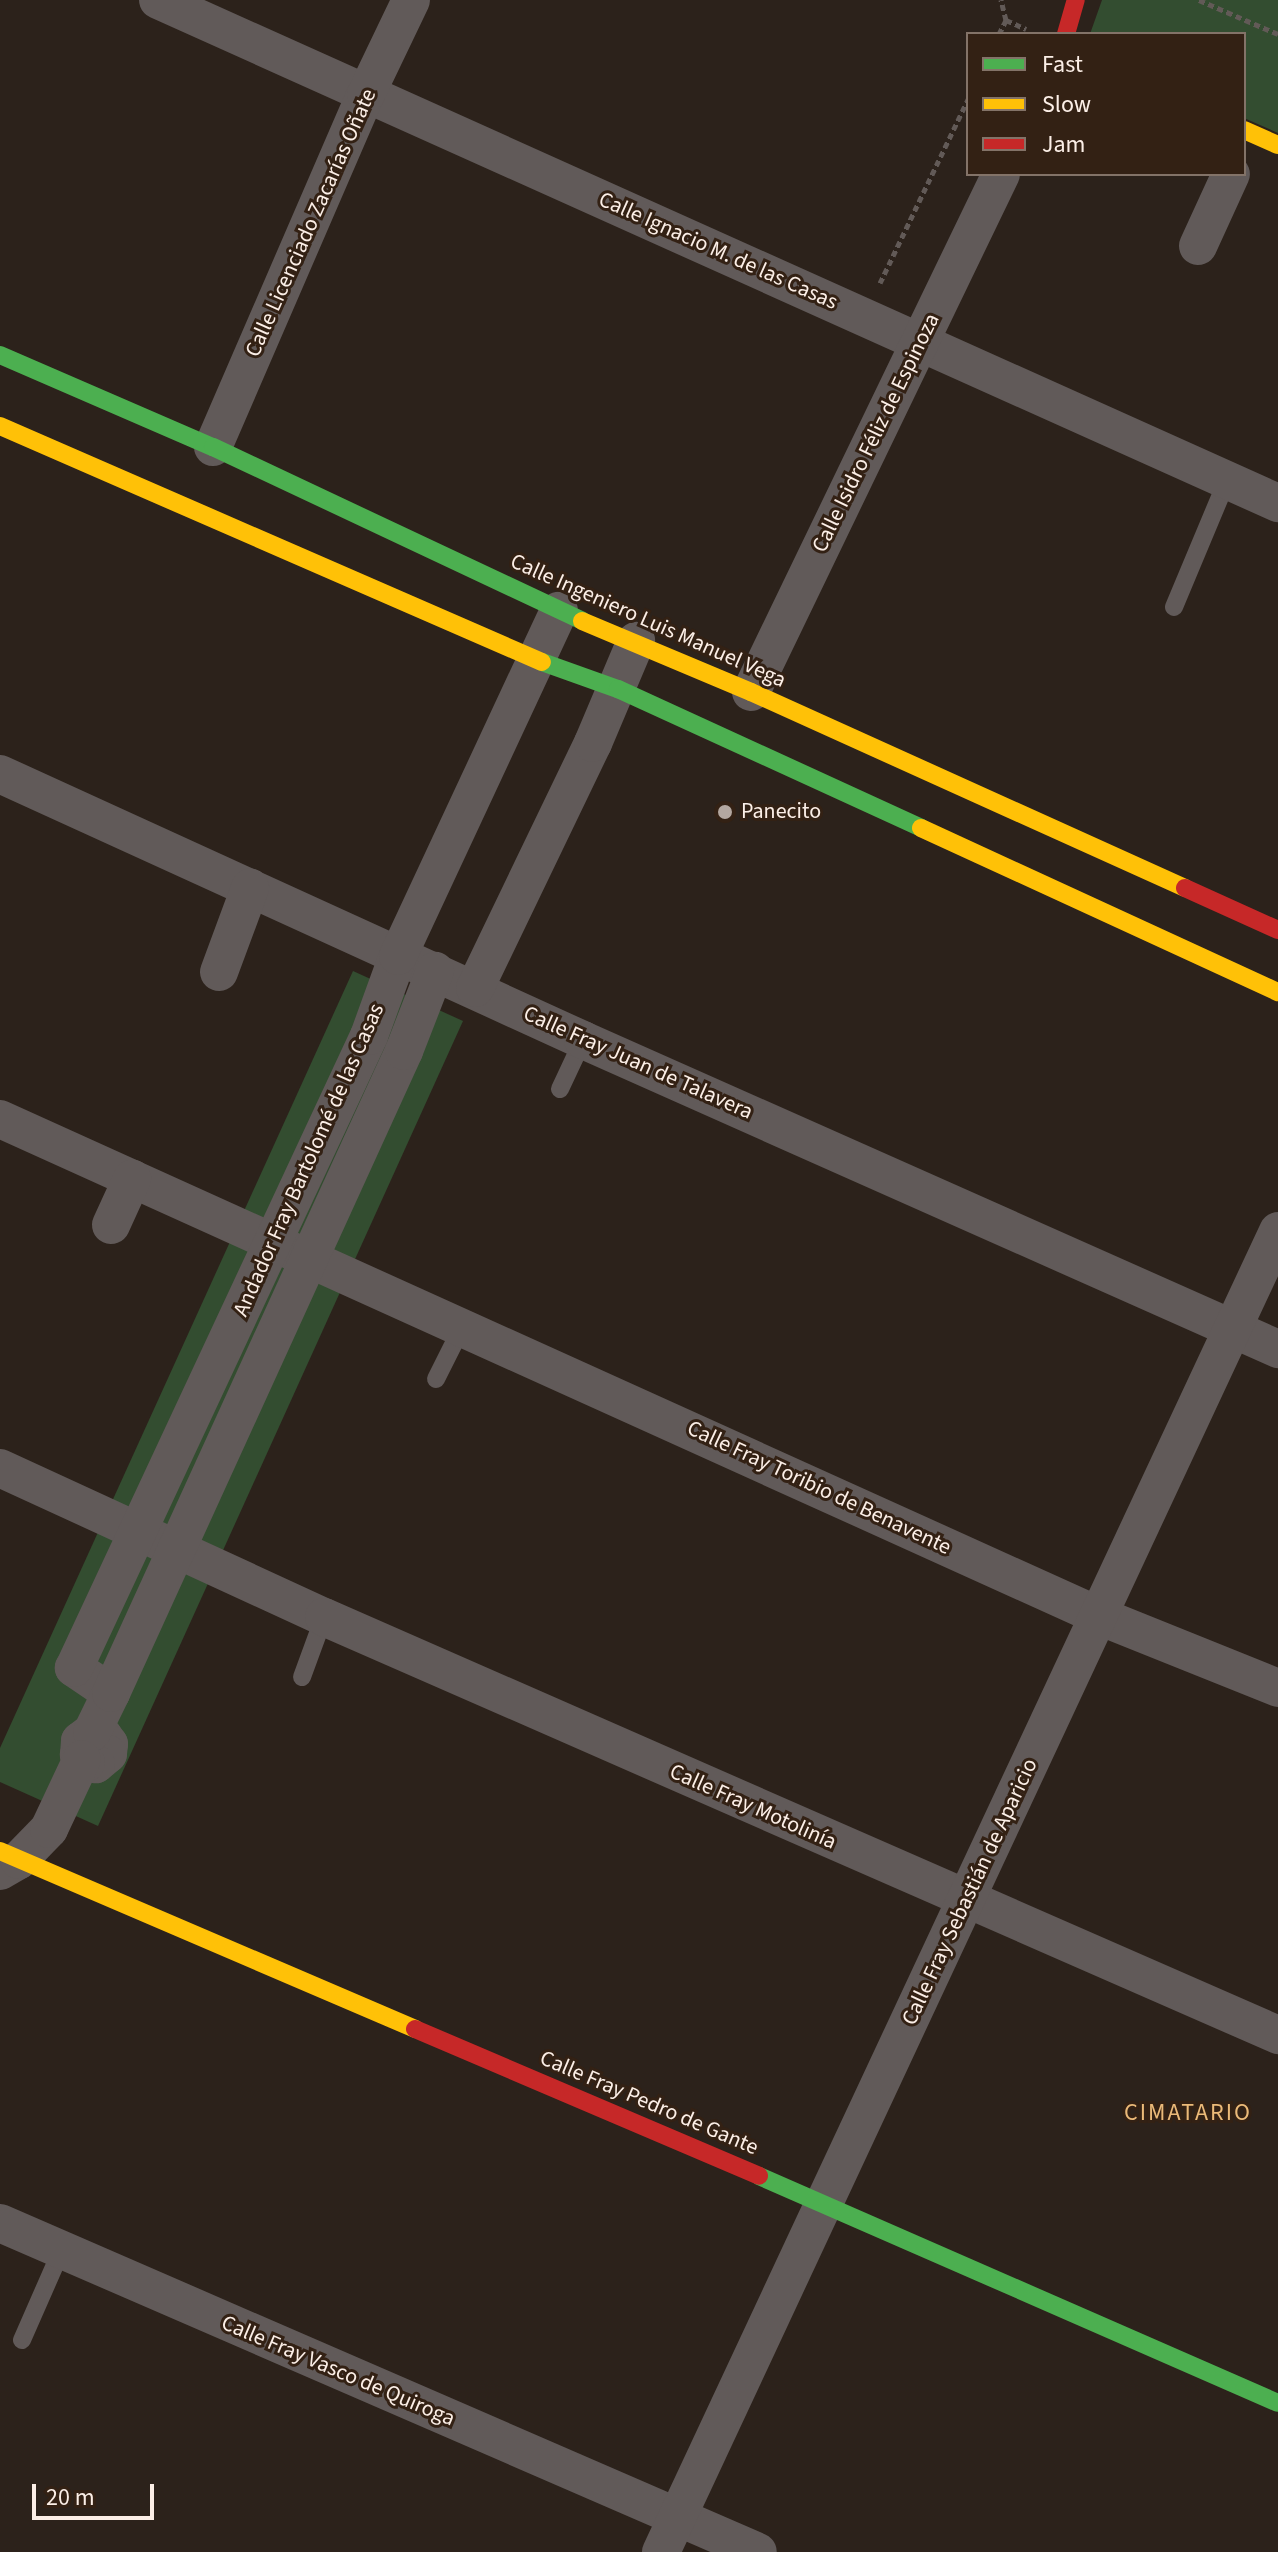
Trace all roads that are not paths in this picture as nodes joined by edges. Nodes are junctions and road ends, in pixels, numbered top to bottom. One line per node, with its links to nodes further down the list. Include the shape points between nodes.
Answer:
1 (158, 0): 5 (street, Calle Ignacio M. de las Casas)
2 (411, 0): 5 (street, Calle Licenciado Zacarías Oñate)
3 (1076, 0): 4 (main road)
4 (1067, 32)
5 (366, 94): 9 (street, Calle Ignacio M. de las Casas); 12 (street, Calle Licenciado Zacarías Oñate)
6 (1000, 176): 9 (street, Calle Isidro Féliz de Espinoza)
7 (1230, 176): 8 (street)
8 (1198, 246)
9 (921, 341): 13 (street, Calle Ignacio M. de las Casas); 20 (street, Calle Isidro Féliz de Espinoza)
10 (0, 355): 12 (main road, Calle Ingeniero Luis Manuel Vega)
11 (0, 426): 18 (main road)
12 (213, 447): 16 (main road, Calle Ingeniero Luis Manuel Vega)
13 (1227, 480): 14 (street, Calle Ignacio M. de las Casas); 15 (lane)
14 (1278, 503)
15 (1174, 607)
16 (559, 611): 17 (main road, Calle Ingeniero Luis Manuel Vega); 18 (street, Andador Fray Bartolomé de las Casas)
17 (636, 641): 19 (street); 20 (main road, Calle Ingeniero Luis Manuel Vega)
18 (536, 660): 19 (main road); 24 (street, Andador Fray Bartolomé de las Casas)
19 (618, 689): 27 (street); 28 (main road)
20 (751, 692): 23 (main road, Calle Ingeniero Luis Manuel Vega)
21 (0, 774): 22 (street, Calle Fray Juan de Talavera)
22 (250, 888): 24 (street, Calle Fray Juan de Talavera); 26 (street)
23 (1278, 930)
24 (398, 956): 25 (street, Calle Fray Juan de Talavera); 35 (street, Andador Fray Bartolomé de las Casas, via 369,1036)
25 (435, 971): 27 (street, Calle Fray Juan de Talavera); 36 (street, Andador Fray Bartolomé de las Casas)
26 (219, 972)
27 (475, 988): 29 (street, Calle Fray Juan de Talavera)
28 (1278, 992)
29 (583, 1040): 30 (lane); 38 (street, Calle Fray Juan de Talavera)
30 (560, 1089)
31 (0, 1119): 32 (street)
32 (132, 1179): 33 (street); 35 (street, Calle Fray Toribio de Benavente)
33 (111, 1225)
34 (1278, 1231): 38 (street, Calle Fray Sebastián de Aparicio)
35 (273, 1240): 36 (street, Calle Fray Toribio de Benavente); 42 (street, Andador Fray Bartolomé de las Casas)
36 (310, 1257): 37 (street, Calle Fray Toribio de Benavente); 43 (street, Andador Fray Bartolomé de las Casas)
37 (463, 1325): 40 (lane); 44 (street, Calle Fray Toribio de Benavente)
38 (1233, 1329): 39 (street, Calle Fray Juan de Talavera); 44 (street, Calle Fray Sebastián de Aparicio)
39 (1278, 1349)
40 (436, 1379)
41 (0, 1468): 42 (street, Calle Fray Motolinía)
42 (138, 1532): 43 (street, Calle Fray Motolinía); 48 (street, Andador Fray Bartolomé de las Casas, via 74,1668)
43 (176, 1550): 45 (street, Calle Fray Motolinía); 48 (street, Andador Fray Bartolomé de las Casas)
44 (1099, 1616): 47 (street, Calle Fray Toribio de Benavente); 50 (street, Calle Fray Sebastián de Aparicio)
45 (324, 1617): 46 (lane); 50 (street, Calle Fray Motolinía)
46 (302, 1677)
47 (1278, 1688)
48 (111, 1693): 49 (street, Andador Fray Bartolomé de las Casas, via 49,1829)
49 (6, 1861): 52 (main road, Calle Fray Pedro de Gante)
50 (966, 1901): 51 (street, Calle Fray Motolinía); 52 (street, Calle Fray Sebastián de Aparicio)
51 (1278, 2035)
52 (824, 2204): 56 (main road, Calle Fray Pedro de Gante); 57 (street, Calle Fray Sebastián de Aparicio)
53 (0, 2223): 54 (street, Calle Fray Vasco de Quiroga)
54 (61, 2251): 55 (lane); 57 (street, Calle Fray Vasco de Quiroga)
55 (22, 2340)
56 (1278, 2403)
57 (677, 2518): 58 (street, Calle Fray Sebastián de Aparicio); 59 (street, Calle Fray Vasco de Quiroga)
58 (661, 2552)
59 (758, 2552)

